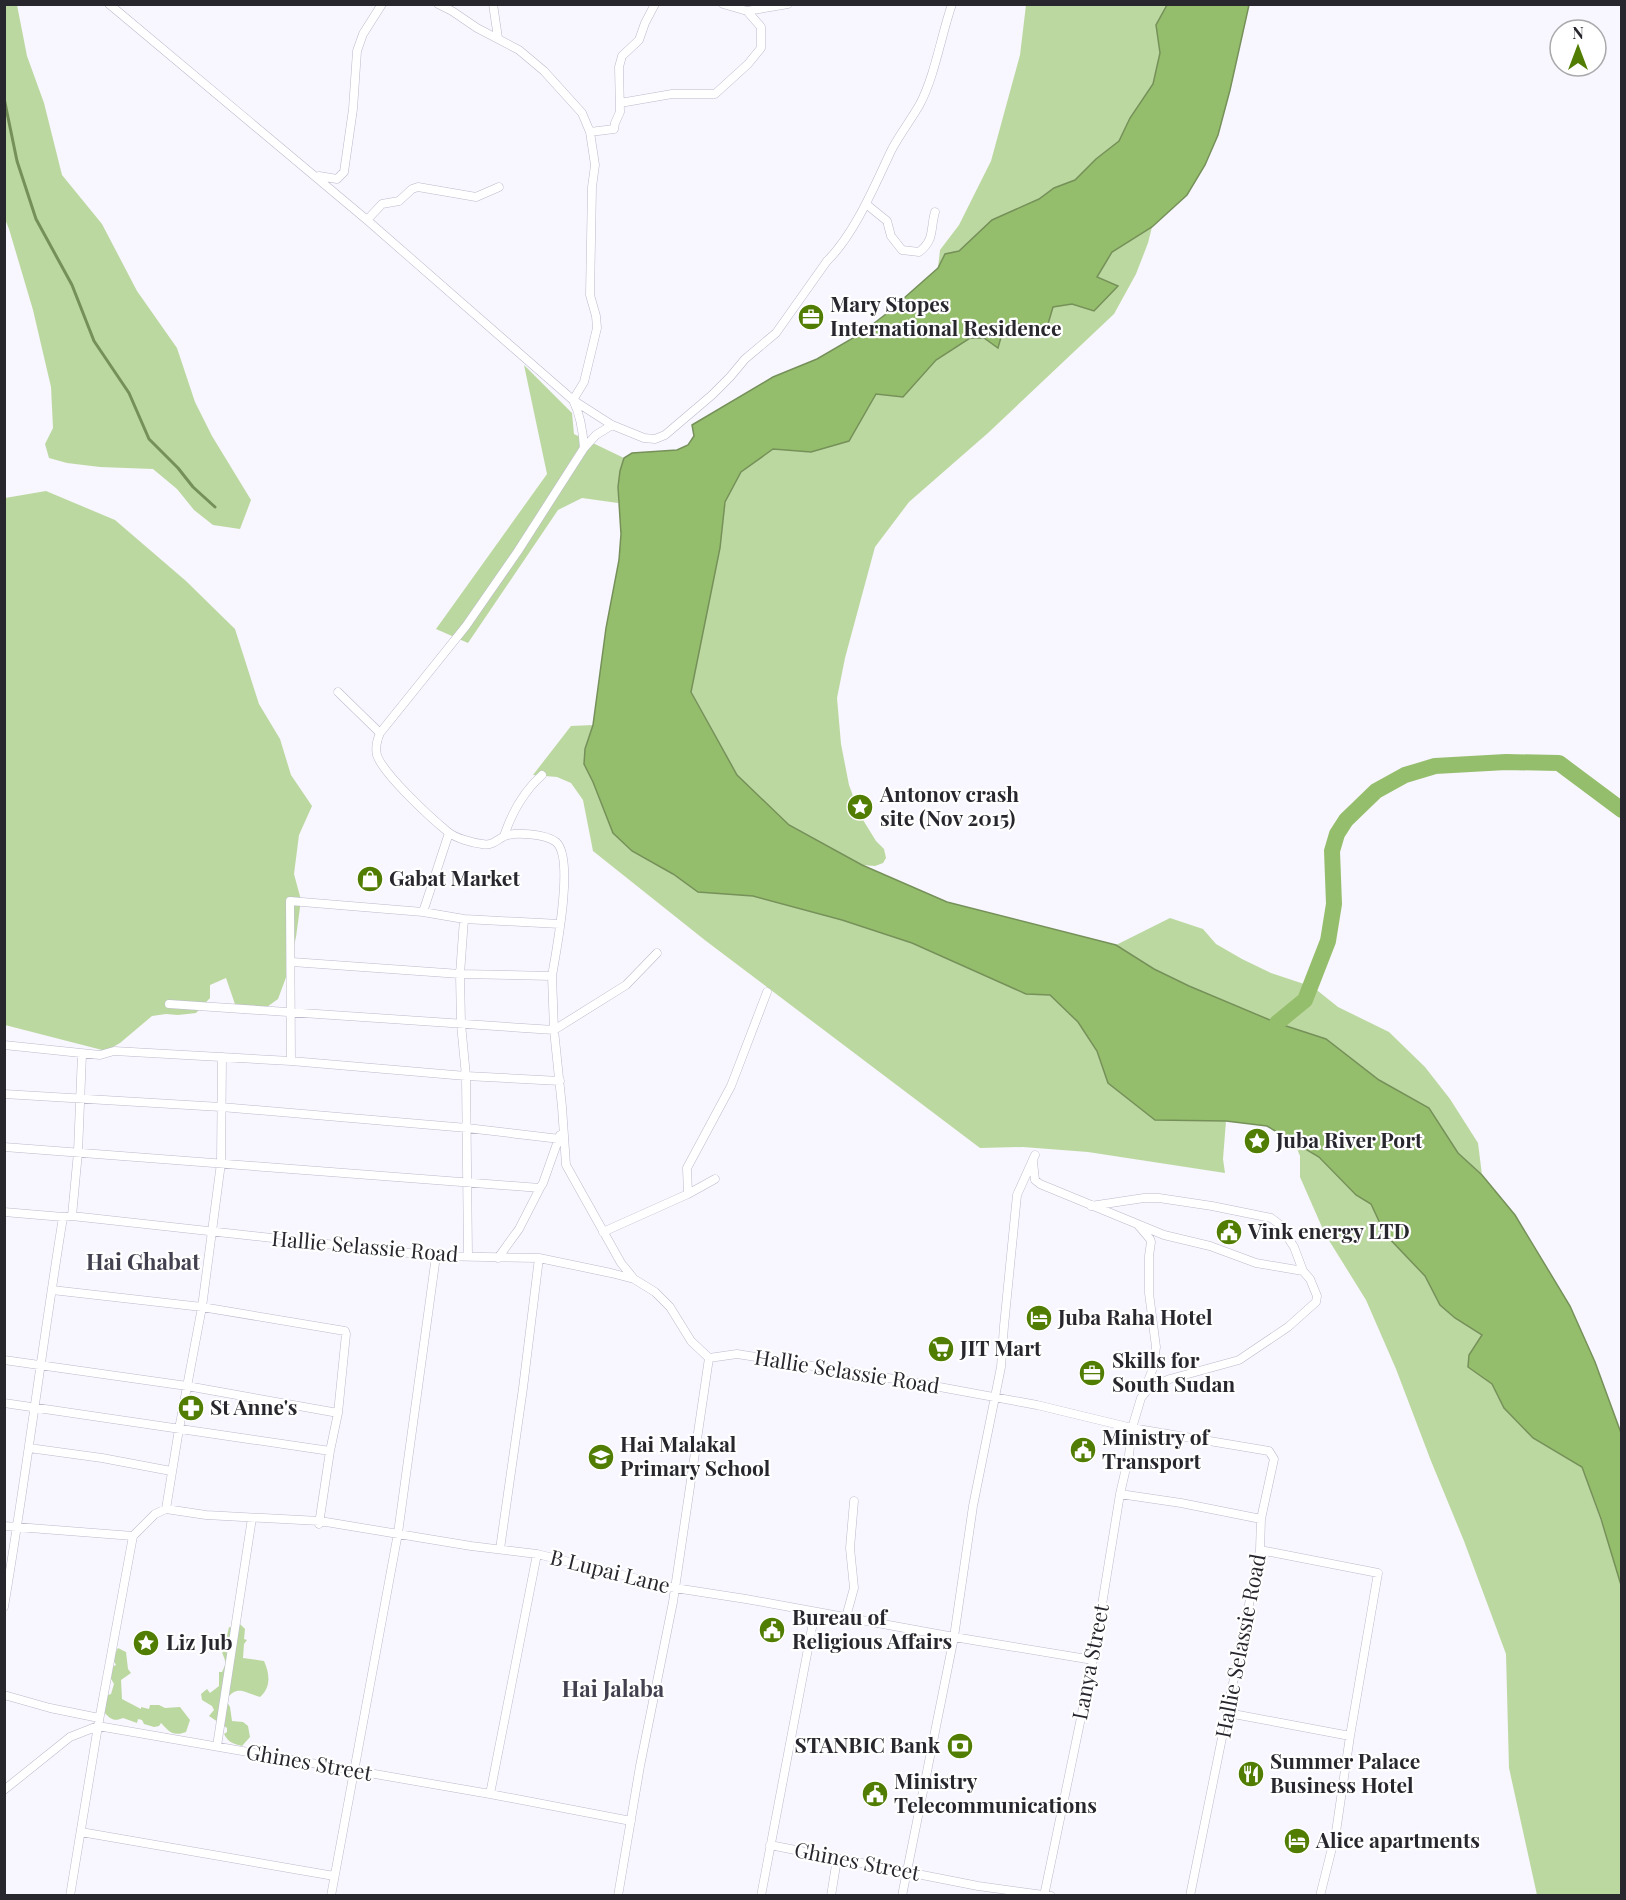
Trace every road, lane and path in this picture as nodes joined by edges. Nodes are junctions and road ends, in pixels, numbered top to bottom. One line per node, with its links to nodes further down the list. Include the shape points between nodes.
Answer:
1 (109, 4): 13 (street)
2 (382, 4): 13 (street, via 357,51 345,172 337,179)
3 (438, 4): 10 (street)
4 (493, 4): 10 (street)
5 (655, 4): 11 (street, via 639,40 622,56)
6 (723, 4): 9 (street)
7 (788, 4): 9 (street)
8 (952, 4): 15 (street, via 920,104)
9 (747, 11): 11 (street, via 761,27 761,48 715,94 672,94)
10 (498, 38): 12 (street, via 544,71 582,113)
11 (620, 103): 12 (street, via 614,129)
12 (590, 132): 18 (street, via 594,165 590,295 597,328 584,382)
13 (315, 175): 17 (street)
14 (499, 187): 17 (street, via 476,197 418,187 399,201 382,204)
15 (866, 204): 16 (street, via 887,221 891,236 902,250 919,252 933,232); 19 (street, via 837,252 776,333 685,419 655,439)
16 (935, 212)
17 (367, 220): 18 (street)
18 (573, 400): 19 (street); 20 (street, via 579,412)
19 (612, 425): 20 (street)
20 (584, 448): 22 (street, via 466,626)
21 (338, 692): 22 (street)
22 (380, 733): 24 (street, via 376,752 380,762)
23 (542, 775): 25 (street, via 517,805)
24 (449, 833): 25 (street, via 488,845); 26 (street)
25 (504, 836): 28 (street, via 542,836 556,842 564,863)
26 (423, 912): 27 (street); 30 (street, via 290,901)
27 (464, 919): 28 (street); 31 (street)
28 (560, 924): 32 (street)
29 (657, 953): 37 (street, via 626,985)
30 (292, 962): 31 (street); 35 (street)
31 (460, 974): 32 (street); 36 (street)
32 (552, 976): 37 (street)
33 (767, 992): 56 (street, via 731,1086 687,1168)
34 (169, 1004): 35 (street)
35 (291, 1012): 36 (street); 41 (street)
36 (461, 1024): 37 (street); 42 (street)
37 (554, 1030): 43 (street)
38 (4, 1045): 39 (street)
39 (82, 1054): 40 (street, via 100,1055 114,1050); 45 (street)
40 (222, 1057): 41 (street); 46 (street)
41 (291, 1061): 42 (street)
42 (466, 1076): 43 (street); 48 (street)
43 (560, 1081): 47 (street)
44 (4, 1094): 45 (street)
45 (81, 1098): 46 (street); 51 (street)
46 (221, 1107): 48 (street); 52 (street)
47 (562, 1107): 49 (street); 61 (street, via 566,1165)
48 (467, 1128): 49 (street); 54 (street)
49 (560, 1139): 55 (street)
50 (4, 1147): 51 (street)
51 (78, 1152): 52 (street); 59 (street)
52 (221, 1163): 54 (street); 62 (street)
53 (715, 1179): 56 (street)
54 (467, 1182): 55 (street); 64 (street)
55 (540, 1188): 65 (street, via 519,1229)
56 (688, 1194): 61 (street)
57 (1091, 1206): 60 (street); 67 (street, via 1159,1198 1271,1218 1294,1247); 76 (street, via 1035,1180 1035,1155 1017,1195 1001,1367)
58 (4, 1212): 59 (street, Hallie Selassie Road)
59 (68, 1217): 62 (street, Hallie Selassie Road); 69 (street)
60 (1137, 1224): 67 (street, via 1256,1263); 75 (street, Lanya Street, via 1151,1242 1149,1293 1156,1347)
61 (603, 1232): 68 (street)
62 (212, 1233): 63 (street, Hallie Selassie Road); 70 (street)
63 (436, 1256): 64 (street, Hallie Selassie Road); 93 (street)
64 (468, 1256): 65 (street, Hallie Selassie Road)
65 (498, 1258): 66 (street, Hallie Selassie Road)
66 (539, 1258): 68 (street, Hallie Selassie Road); 95 (street)
67 (1303, 1271): 75 (street, via 1316,1291 1316,1302 1269,1341 1239,1360 1170,1379)
68 (634, 1279): 71 (street, Hallie Selassie Road, via 655,1292 691,1341)
69 (52, 1290): 70 (street); 73 (street)
70 (202, 1307): 74 (street); 79 (street, via 345,1331)
71 (709, 1358): 76 (street, Hallie Selassie Road, via 737,1354); 98 (street)
72 (4, 1360): 73 (street)
73 (40, 1365): 74 (street); 78 (street)
74 (187, 1386): 79 (street); 81 (street)
75 (1143, 1394): 80 (street, Lanya Street)
76 (994, 1397): 80 (street, Hallie Selassie Road); 102 (street)
77 (4, 1403): 78 (street)
78 (36, 1408): 81 (street); 82 (street)
79 (338, 1413): 83 (street)
80 (1132, 1428): 85 (street, Lanya Street); 89 (street, Hallie Selassie Road, via 1269,1451 1274,1459)
81 (179, 1429): 83 (street); 84 (street)
82 (29, 1448): 84 (street); 92 (street)
83 (330, 1451): 90 (street, via 319,1524)
84 (171, 1471): 87 (street)
85 (1120, 1494): 89 (street); 103 (street, Lanya Street)
86 (854, 1501): 101 (street, via 850,1548 854,1588)
87 (166, 1509): 88 (street, B Lupai Lane); 94 (street, via 155,1514)
88 (252, 1518): 90 (street, B Lupai Lane); 108 (street)
89 (1261, 1519): 96 (street, Hallie Selassie Road)
90 (320, 1521): 93 (street, B Lupai Lane)
91 (4, 1526): 92 (street)
92 (18, 1527): 94 (street); 99 (street)
93 (398, 1533): 95 (street, B Lupai Lane); 109 (street)
94 (133, 1536): 106 (street)
95 (500, 1549): 97 (street, B Lupai Lane)
96 (1260, 1550): 105 (street, Hallie Selassie Road); 107 (street, via 1377,1573)
97 (537, 1554): 98 (street, B Lupai Lane); 111 (street)
98 (675, 1588): 100 (street, B Lupai Lane); 112 (street)
99 (4, 1607)
100 (815, 1612): 101 (street, B Lupai Lane); 114 (street)
101 (846, 1617): 102 (street, B Lupai Lane)
102 (954, 1637): 103 (street, B Lupai Lane); 116 (street)
103 (1093, 1660): 118 (street, Lanya Street)
104 (4, 1695): 106 (street, Ghines Street)
105 (1227, 1713): 107 (street); 125 (street, Hallie Selassie Road)
106 (98, 1722): 108 (street, Ghines Street); 110 (street, via 70,1737); 113 (street)
107 (1350, 1736): 126 (street, via 1336,1832)
108 (217, 1746): 109 (street, Ghines Street)
109 (354, 1771): 111 (street, Ghines Street); 117 (street)
110 (4, 1790)
111 (490, 1794): 112 (street, Ghines Street)
112 (631, 1821): 121 (street)
113 (81, 1832): 117 (street); 119 (street)
114 (770, 1845): 115 (street, Ghines Street); 122 (street)
115 (837, 1859): 116 (street, Ghines Street); 123 (street)
116 (906, 1873): 118 (street, Ghines Street); 124 (street)
117 (334, 1876): 120 (street)
118 (1046, 1895)
119 (70, 1896)
120 (331, 1896)
121 (618, 1896)
122 (761, 1896)
123 (831, 1896)
124 (902, 1896)
125 (1190, 1896)
126 (1320, 1896)

